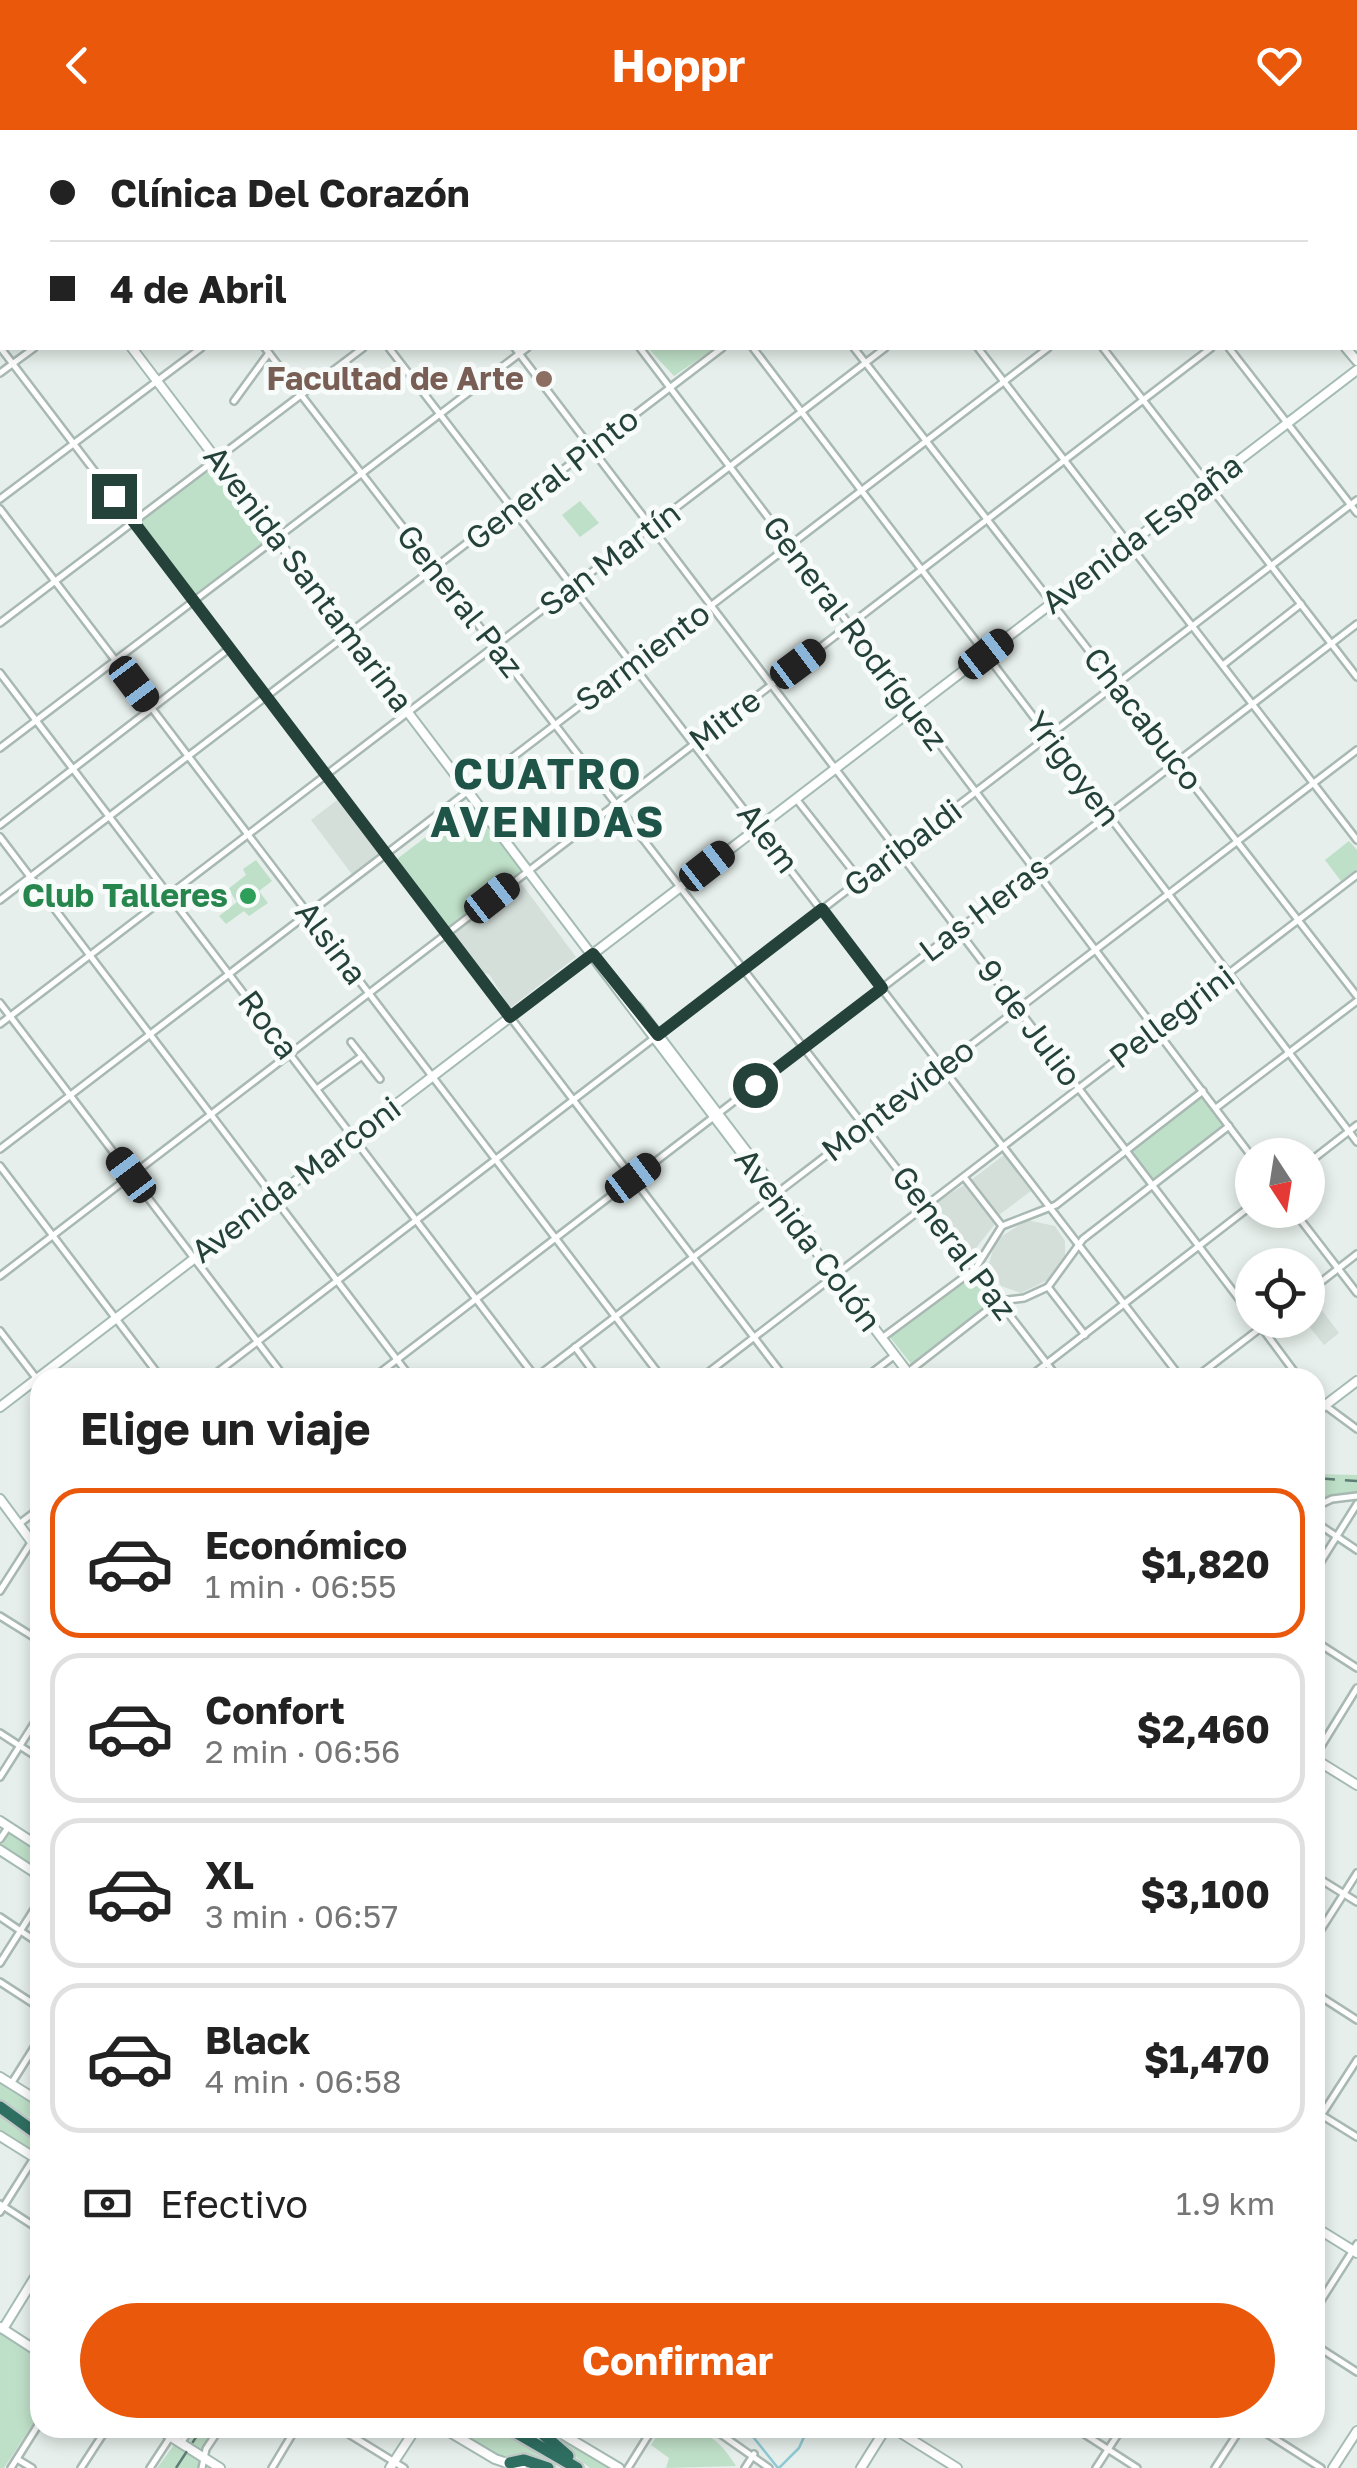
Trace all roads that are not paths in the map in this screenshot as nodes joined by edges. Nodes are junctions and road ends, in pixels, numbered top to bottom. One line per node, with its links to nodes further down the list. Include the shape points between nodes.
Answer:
1 (2, 350): 20 (street)
2 (31, 350): 20 (street)
3 (134, 350): 23 (main road, Avenida Santamarina)
4 (198, 350): 23 (street)
5 (267, 350): 26 (street, General Paz); 28 (street)
6 (360, 350): 26 (street)
7 (392, 350): 30 (street, Alem)
8 (518, 350): 30 (street); 34 (street, 9 de Julio)
9 (642, 350): 25 (street, General Rodríguez)
10 (719, 350): 25 (street, General Pinto)
11 (755, 350): 29 (street, Yrigoyen)
12 (856, 350): 19 (street, Chacabuco)
13 (882, 350): 19 (street, San Martín)
14 (980, 350): 24 (street)
15 (1045, 350): 24 (street, Sarmiento)
16 (1105, 350): 27 (street)
17 (1208, 350): 27 (street, Mitre)
18 (1231, 350): 31 (street)
19 (866, 362): 29 (street, San Martín); 32 (street, Chacabuco)
20 (13, 364): 22 (street); 33 (street)
21 (1357, 370): 31 (main road, Avenida España)
22 (0, 373)
23 (158, 381): 33 (street); 35 (main road, Avenida Santamarina)
24 (1004, 381): 32 (street, Sarmiento); 36 (street)
25 (671, 388): 34 (street, General Pinto); 37 (street, General Rodríguez)
26 (302, 395): 35 (street); 38 (street, General Paz)
27 (1143, 400): 36 (street, Mitre); 39 (street)
28 (234, 401)
29 (802, 413): 37 (street, San Martín); 40 (street, Yrigoyen)
30 (440, 414): 38 (street); 44 (street, Alem)
31 (1288, 423): 39 (main road, Avenida España); 42 (street)
32 (926, 440): 40 (street, Sarmiento); 46 (street, Chacabuco)
33 (76, 444): 41 (street); 47 (street)
34 (592, 448): 44 (street, General Pinto); 48 (street, 9 de Julio)
35 (217, 460): 47 (street); 49 (main road, Avenida Santamarina)
36 (1065, 460): 46 (street, Mitre); 50 (street)
37 (729, 468): 48 (street, San Martín); 51 (street, General Rodríguez)
38 (362, 474): 49 (street); 53 (street, General Paz)
39 (1208, 484): 50 (main road, Avenida España); 52 (street)
40 (860, 491): 51 (street, Sarmiento); 54 (street, Yrigoyen)
41 (0, 499)
42 (1354, 502): 45 (street); 52 (street, Garibaldi)
43 (0, 509): 55 (street, Alsina)
44 (514, 509): 53 (street, General Pinto); 56 (street, Alem)
45 (1357, 513)
46 (988, 519): 54 (street, Mitre); 58 (street, Chacabuco)
47 (134, 522): 55 (street); 57 (street)
48 (652, 527): 56 (street, San Martín); 60 (street, 9 de Julio)
49 (277, 538): 57 (street); 65 (main road, Avenida Santamarina)
50 (1130, 544): 58 (main road, Avenida España); 64 (street)
51 (789, 546): 60 (street, Sarmiento); 63 (street, General Rodríguez)
52 (1271, 566): 59 (street); 64 (street, Garibaldi)
53 (434, 569): 65 (street, General Pinto); 67 (street, General Paz)
54 (921, 570): 63 (street, Mitre); 69 (street, Yrigoyen)
55 (56, 582): 61 (street); 70 (street, Alsina)
56 (573, 586): 67 (street, San Martín); 71 (street, Alem)
57 (195, 600): 68 (street); 70 (street)
58 (1052, 603): 69 (main road, Avenida España); 76 (street, Chacabuco)
59 (1301, 604): 66 (street); 72 (street)
60 (711, 605): 71 (street, Sarmiento); 75 (street, 9 de Julio)
61 (0, 623)
62 (1357, 624): 66 (street, Las Heras)
63 (849, 625): 75 (street, Mitre); 80 (street, General Rodríguez)
64 (1193, 626): 72 (street); 76 (street, Garibaldi)
65 (350, 634): 77 (street, General Pinto); 81 (main road, Avenida Santamarina)
66 (1331, 644): 74 (street); 78 (street, Las Heras)
67 (496, 646): 81 (street, San Martín); 83 (street, General Paz)
68 (230, 648): 77 (street); 79 (street)
69 (986, 654): 80 (main road, Avenida España); 84 (street, Yrigoyen)
70 (116, 660): 79 (street, Alsina); 82 (street)
71 (634, 664): 83 (street, Sarmiento); 85 (street, Alem)
72 (1223, 665): 78 (street)
73 (0, 672): 82 (street, Roca)
74 (1357, 677)
75 (772, 684): 85 (street, Mitre); 91 (street, 9 de Julio)
76 (1116, 684): 84 (street, Garibaldi); 89 (street, Chacabuco)
77 (268, 698): 88 (street, General Pinto); 92 (street)
78 (1253, 704): 89 (street, Las Heras); 93 (street)
79 (152, 708): 88 (street, Alsina); 90 (street)
80 (913, 709): 91 (main road, Avenida España); 95 (street, General Rodríguez)
81 (409, 712): 92 (street, San Martín); 94 (main road, Avenida Santamarina)
82 (36, 720): 86 (street); 90 (street, Roca)
83 (556, 724): 94 (street, Sarmiento); 97 (street, General Paz)
84 (1048, 736): 95 (street, Garibaldi); 98 (street, Yrigoyen)
85 (695, 743): 97 (street, Mitre); 101 (street, Alem)
86 (0, 748)
87 (1357, 750): 93 (street, Montevideo)
88 (189, 757): 99 (street, General Pinto); 102 (street, Alsina)
89 (1176, 762): 98 (street, Las Heras); 105 (street, Chacabuco)
90 (73, 768): 99 (street, Roca); 100 (street)
91 (836, 768): 96 (main road, Avenida España); 106 (street, 9 de Julio)
92 (328, 775): 102 (street, San Martín); 107 (street)
93 (1314, 783): 104 (street); 105 (street, Montevideo)
94 (469, 790): 107 (street, Sarmiento); 108 (main road, Avenida Santamarina)
95 (976, 792): 106 (street, Garibaldi); 109 (street, General Rodríguez)
96 (796, 799): 101 (main road, Avenida España); 112 (street)
97 (617, 803): 108 (street, Mitre); 113 (street, General Paz)
98 (1108, 815): 109 (street, Las Heras); 114 (street, Yrigoyen)
99 (110, 817): 111 (street, General Pinto); 115 (street, Roca)
100 (0, 825)
101 (759, 827): 113 (main road, Avenida España); 117 (street, Alem)
102 (250, 836): 115 (street, San Martín); 118 (street, Alsina)
103 (0, 837): 111 (street)
104 (1357, 838)
105 (1237, 841): 114 (street, Montevideo); 119 (street, Chacabuco)
106 (898, 851): 112 (street, Garibaldi); 120 (street, 9 de Julio)
107 (386, 854): 118 (street, Sarmiento); 121 (street)
108 (529, 870): 121 (street, Mitre); 123 (main road, Avenida Santamarina)
109 (1035, 870): 120 (street, Las Heras); 122 (street, General Rodríguez)
110 (1357, 876): 119 (street, Pellegrini)
111 (31, 877): 116 (street, General Pinto); 124 (street)
112 (860, 880): 117 (street, Garibaldi)
113 (681, 886): 123 (main road, Avenida España); 125 (street, General Paz)
114 (1168, 894): 122 (street, Montevideo); 127 (street, Yrigoyen)
115 (170, 895): 124 (street, San Martín); 126 (street, Roca)
116 (0, 900)
117 (822, 909): 125 (street, Garibaldi); 128 (street, Alem)
118 (308, 914): 126 (street, Sarmiento); 129 (street, Alsina)
119 (1299, 921): 127 (street, Pellegrini); 130 (street, Chacabuco)
120 (958, 930): 128 (street, Las Heras); 132 (street, 9 de Julio)
121 (447, 933): 129 (street, Mitre); 134 (street)
122 (1095, 950): 132 (street, Montevideo); 136 (street, General Rodríguez)
123 (593, 954): 134 (main road, Avenida Marconi); 138 (main road, Avenida Colón)
124 (90, 956): 133 (street, San Martín); 137 (street)
125 (744, 969): 138 (street, Garibaldi); 140 (street, General Paz)
126 (229, 974): 137 (street, Sarmiento); 142 (street, Roca)
127 (1228, 974): 136 (street, Pellegrini); 141 (street, Yrigoyen)
128 (882, 988): 140 (street, Las Heras); 144 (street, Alem)
129 (369, 993): 142 (street, Mitre); 145 (street, Alsina)
130 (1357, 999): 141 (street)
131 (0, 1002): 133 (street)
132 (1018, 1008): 144 (street, Montevideo); 147 (street, 9 de Julio)
133 (10, 1016): 135 (street, San Martín); 150 (street)
134 (510, 1017): 145 (main road, Avenida Marconi); 151 (street)
135 (0, 1024)
136 (1156, 1029): 147 (street, Pellegrini); 149 (street, General Rodríguez)
137 (150, 1034): 150 (street, Sarmiento); 153 (street)
138 (656, 1036): 151 (street, Garibaldi); 154 (main road, Avenida Colón)
139 (350, 1042): 143 (street)
140 (804, 1047): 154 (street, Las Heras); 155 (street, General Paz)
141 (1289, 1052): 152 (street); 158 (street, Yrigoyen)
142 (290, 1054): 148 (street, Roca); 153 (street, Mitre)
143 (362, 1056): 146 (street); 148 (street)
144 (942, 1066): 155 (street, Montevideo); 162 (street, Alem)
145 (432, 1076): 159 (main road, Avenida Marconi); 166 (street, Alsina)
146 (380, 1080)
147 (1079, 1088): 162 (street, Pellegrini); 165 (street, 9 de Julio)
148 (317, 1089): 159 (street, Roca)
149 (1202, 1091): 152 (street, General Rodríguez); 165 (street)
150 (70, 1096): 163 (street, Sarmiento); 168 (street)
151 (573, 1100): 166 (street, Garibaldi); 170 (street)
152 (1216, 1108): 156 (street, General Rodríguez)
153 (211, 1114): 168 (street, Mitre); 173 (street)
154 (716, 1115): 170 (street, Las Heras); 172 (main road, Avenida Colón)
155 (865, 1126): 172 (street, Montevideo); 174 (street, General Paz)
156 (1229, 1126): 160 (street, General Rodríguez); 171 (street)
157 (1357, 1126): 158 (street)
158 (1349, 1132): 161 (street, Yrigoyen); 164 (street)
159 (353, 1137): 173 (main road, Avenida Marconi); 177 (street, Roca)
160 (1238, 1138)
161 (1357, 1142)
162 (1003, 1146): 169 (street, Pellegrini); 175 (street, Alem)
163 (0, 1150)
164 (1325, 1150)
165 (1127, 1152): 171 (street, 9 de Julio); 175 (street)
166 (496, 1159): 177 (street, Garibaldi); 181 (street, Alsina)
167 (0, 1166): 180 (street)
168 (131, 1175): 180 (street, Mitre); 186 (street)
169 (964, 1176): 174 (street, Pellegrini); 178 (street)
170 (633, 1178): 181 (street, Las Heras); 185 (street)
171 (1152, 1185): 182 (street); 183 (street, 9 de Julio)
172 (776, 1194): 185 (street, Montevideo); 189 (main road, Avenida Colón)
173 (274, 1198): 186 (main road, Avenida Marconi); 192 (street)
174 (926, 1206): 188 (street, General Paz); 189 (street, Pellegrini)
175 (1050, 1208): 178 (street); 182 (street, Alem)
176 (1235, 1219): 183 (street)
177 (416, 1220): 192 (street, Garibaldi); 196 (street, Roca)
178 (1002, 1226): 188 (street)
179 (1307, 1228): 187 (street)
180 (53, 1235): 190 (street, Mitre); 200 (street)
181 (556, 1238): 196 (street, Las Heras); 199 (street, Alsina)
182 (1078, 1244): 193 (street); 198 (street, Alem)
183 (1199, 1246): 194 (street, 9 de Julio); 198 (street)
184 (1357, 1254): 187 (street)
185 (693, 1257): 199 (street, Montevideo); 204 (street)
186 (194, 1258): 200 (main road, Avenida Marconi); 207 (street)
187 (1338, 1268): 191 (street); 195 (street)
188 (975, 1269): 197 (street, General Paz); 203 (street)
189 (836, 1274): 203 (main road, Avenida Colón); 204 (street, Pellegrini)
190 (0, 1276)
191 (1325, 1278)
192 (337, 1280): 207 (street, Garibaldi); 210 (street)
193 (1048, 1287): 197 (street); 202 (street)
194 (1235, 1293)
195 (1357, 1293)
196 (476, 1298): 210 (street, Las Heras); 218 (street, Roca)
197 (999, 1301): 211 (street, General Paz); 227 (street)
198 (1124, 1304): 202 (street); 230 (street, Alem)
199 (615, 1316): 208 (street, Montevideo); 221 (street, Alsina)
200 (116, 1318): 212 (main road, Avenida Marconi); 213 (street)
201 (0, 1331): 233 (street)
202 (1085, 1334): 211 (street)
203 (884, 1336): 209 (main road, Avenida Colón); 226 (main road, Avenida Colón)
204 (754, 1337): 222 (street, Pellegrini); 223 (street)
205 (1248, 1338): 231 (street)
206 (1269, 1338): 232 (street, 9 de Julio)
207 (257, 1342): 214 (street, Garibaldi); 215 (street)
208 (575, 1347): 219 (street, Montevideo); 220 (street)
209 (895, 1355): 224 (street); 225 (main road, Avenida Colón)
210 (397, 1359): 216 (street, Las Heras); 217 (street)
211 (1046, 1363): 228 (street); 229 (street, General Paz)
212 (54, 1368)
213 (154, 1368)
214 (223, 1368)
215 (277, 1368)
216 (386, 1368)
217 (404, 1368)
218 (529, 1368)
219 (548, 1368)
220 (591, 1368)
221 (654, 1368)
222 (714, 1368)
223 (777, 1368)
224 (878, 1368)
225 (907, 1368)
226 (909, 1368)
227 (922, 1368)
228 (1040, 1368)
229 (1050, 1368)
230 (1173, 1368)
231 (1208, 1368)
232 (1292, 1368)
233 (30, 1370)
234 (1357, 1381): 236 (main road)
235 (30, 1387): 237 (main road, Avenida Marconi)
236 (1325, 1405)
237 (0, 1408)
238 (1325, 1413): 239 (street)
239 (1357, 1429)
240 (1357, 1496): 242 (street)
241 (0, 1499): 245 (main road)
242 (1325, 1503)
243 (1357, 1504): 247 (street)
244 (30, 1515): 245 (street)
245 (18, 1524): 248 (main road)
246 (1325, 1529): 247 (street)
247 (1337, 1537): 250 (street); 251 (street)
248 (30, 1539)
249 (30, 1544): 252 (street)
250 (1357, 1550)
251 (1325, 1555)
252 (0, 1590)
253 (0, 1616): 254 (street)
254 (30, 1635)
255 (1325, 1647): 256 (street)
256 (1357, 1668)
257 (1357, 1688): 260 (street)
258 (30, 1730): 261 (street)
259 (0, 1733): 261 (street)
260 (1325, 1741)
261 (20, 1746): 262 (street); 264 (street)
262 (30, 1752)
263 (1325, 1765): 265 (main road)
264 (0, 1777)
265 (1357, 1786)
266 (4, 1823): 267 (street); 268 (main road)
267 (0, 1839)
268 (30, 1840)
269 (0, 1850): 270 (main road)
270 (30, 1870)
271 (1357, 1872): 273 (street)
272 (1325, 1882): 273 (street)
273 (1344, 1894): 274 (street); 277 (street)
274 (1357, 1902)
275 (30, 1915): 278 (street)
276 (0, 1917): 278 (street)
277 (1325, 1923)
278 (20, 1930): 279 (street); 280 (street)
279 (30, 1937)
280 (0, 1963)
281 (0, 1982): 283 (street)
282 (1325, 1999): 284 (street)
283 (30, 2002)
284 (1357, 2020)
285 (30, 2054): 288 (street)
286 (1357, 2060): 290 (street)
287 (0, 2077): 288 (main road)
288 (11, 2084): 289 (main road)
289 (30, 2096)
290 (1325, 2103)
291 (0, 2106): 293 (highway); 294 (highway)
292 (1325, 2117): 296 (street)
293 (30, 2122)
294 (30, 2128)
295 (0, 2136): 297 (main road)
296 (1357, 2137)
297 (30, 2155)
298 (30, 2169): 299 (street)
299 (1, 2207): 300 (street)
300 (30, 2224)
301 (1325, 2232): 302 (main road)
302 (1356, 2249): 304 (street)
303 (30, 2284): 305 (main road)
304 (1325, 2295)
305 (1, 2328): 306 (main road)
306 (30, 2346)
307 (1325, 2351): 308 (street)
308 (1357, 2372)
309 (1357, 2431): 360 (main road)
310 (30, 2438): 335 (street)
311 (100, 2438): 341 (street)
312 (170, 2438): 342 (street)
313 (174, 2438): 332 (main road)
314 (184, 2438): 332 (street)
315 (214, 2438): 336 (street)
316 (290, 2438): 345 (street)
317 (354, 2438): 337 (street)
318 (410, 2438): 337 (main road)
319 (459, 2438): 338 (main road)
320 (520, 2438): 348 (highway)
321 (524, 2438): 349 (highway)
322 (547, 2438): 349 (highway)
323 (565, 2438): 350 (main road)
324 (647, 2438): 351 (street)
325 (728, 2438): 334 (street)
326 (883, 2438): 354 (main road)
327 (907, 2438): 355 (main road)
328 (1090, 2438): 333 (street)
329 (1115, 2438): 333 (street)
330 (1234, 2438): 358 (street)
331 (1274, 2438): 359 (street)
332 (181, 2443): 336 (main road)
333 (1108, 2449): 356 (street); 357 (street)
334 (754, 2454): 352 (street); 353 (street)
335 (17, 2458): 339 (street); 340 (street)
336 (203, 2458): 343 (street); 344 (main road)
337 (392, 2465): 346 (street)
338 (514, 2466): 347 (highway, via 524,2460)
339 (11, 2468)
340 (32, 2468)
341 (80, 2468)
342 (150, 2468)
343 (202, 2468)
344 (220, 2468)
345 (272, 2468)
346 (404, 2468)
347 (548, 2468)
348 (564, 2468)
349 (580, 2468)
350 (619, 2468)
351 (628, 2468)
352 (745, 2468)
353 (769, 2468)
354 (861, 2468)
355 (957, 2468)
356 (1096, 2468)
357 (1136, 2468)
358 (1215, 2468)
359 (1321, 2468)
360 (1333, 2468)

